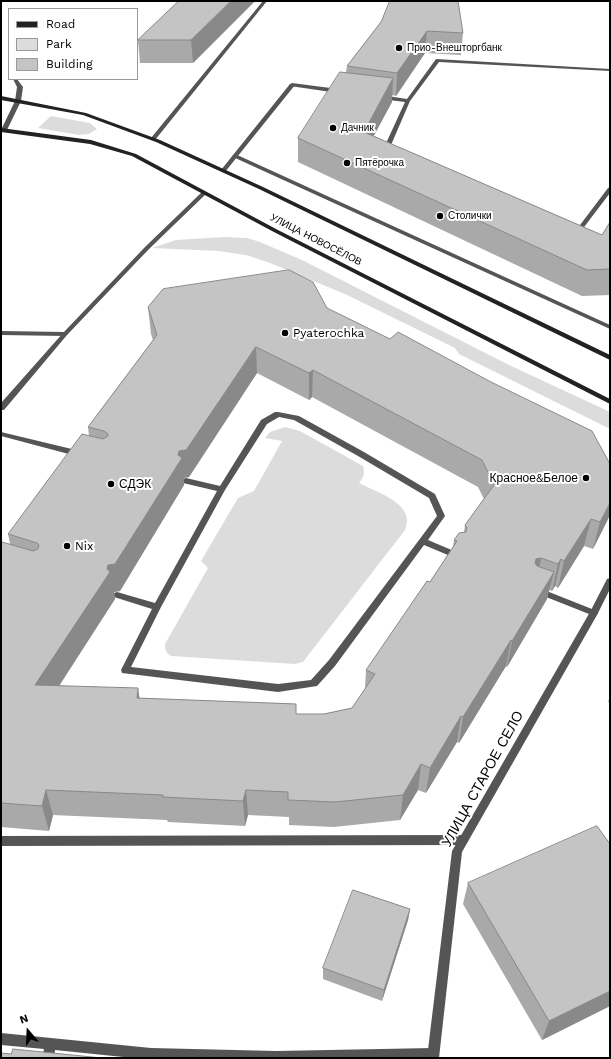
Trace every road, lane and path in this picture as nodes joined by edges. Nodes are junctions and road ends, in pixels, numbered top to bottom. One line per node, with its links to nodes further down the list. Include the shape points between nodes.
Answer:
1 (265, 1): 10 (street)
2 (610, 70): 8 (street, via 438,60)
3 (16, 80): 7 (street, via 20,87)
4 (344, 92): 12 (street, via 292,86)
5 (372, 96): 8 (street)
6 (1, 98): 7 (main road, УЛИЦА НОВОСЁЛОВ)
7 (18, 101): 9 (street); 10 (main road, УЛИЦА НОВОСЁЛОВ, via 84,114)
8 (408, 101): 11 (street, via 384,152)
9 (2, 130): 15 (main road, УЛИЦА НОВОСЁЛОВ, via 91,142 134,155)
10 (153, 139): 13 (main road, УЛИЦА НОВОСЁЛОВ)
11 (392, 155)
12 (236, 156): 13 (street); 17 (street)
13 (224, 171): 20 (main road, УЛИЦА НОВОСЁЛОВ)
14 (610, 189): 16 (street)
15 (204, 193): 19 (street, via 147,248); 21 (main road, УЛИЦА НОВОСЁЛОВ)
16 (573, 238)
17 (610, 327)
18 (1, 333): 19 (street)
19 (66, 334): 22 (street)
20 (610, 358)
21 (610, 402)
22 (1, 408)
23 (1, 434): 24 (street)
24 (85, 456)
25 (186, 481): 26 (street)
26 (222, 489): 27 (street, via 264,422 278,414 296,418 432,496 440,516); 32 (street)
27 (423, 541): 28 (street); 32 (street, via 332,663 314,683 278,688 126,670)
28 (458, 556)
29 (610, 581): 33 (street, УЛИЦА СТАРОЕ СЕЛО)
30 (535, 589): 33 (street)
31 (117, 595): 32 (street)
32 (157, 607)
33 (594, 613): 34 (street, УЛИЦА СТАРОЕ СЕЛО)
34 (463, 840): 35 (street); 38 (street, УЛИЦА СТАРОЕ СЕЛО, via 457,851)
35 (1, 841)
36 (1, 1039): 37 (street)
37 (51, 1044): 38 (street, via 151,1054 276,1057); 39 (street)
38 (433, 1056)
39 (48, 1058)

